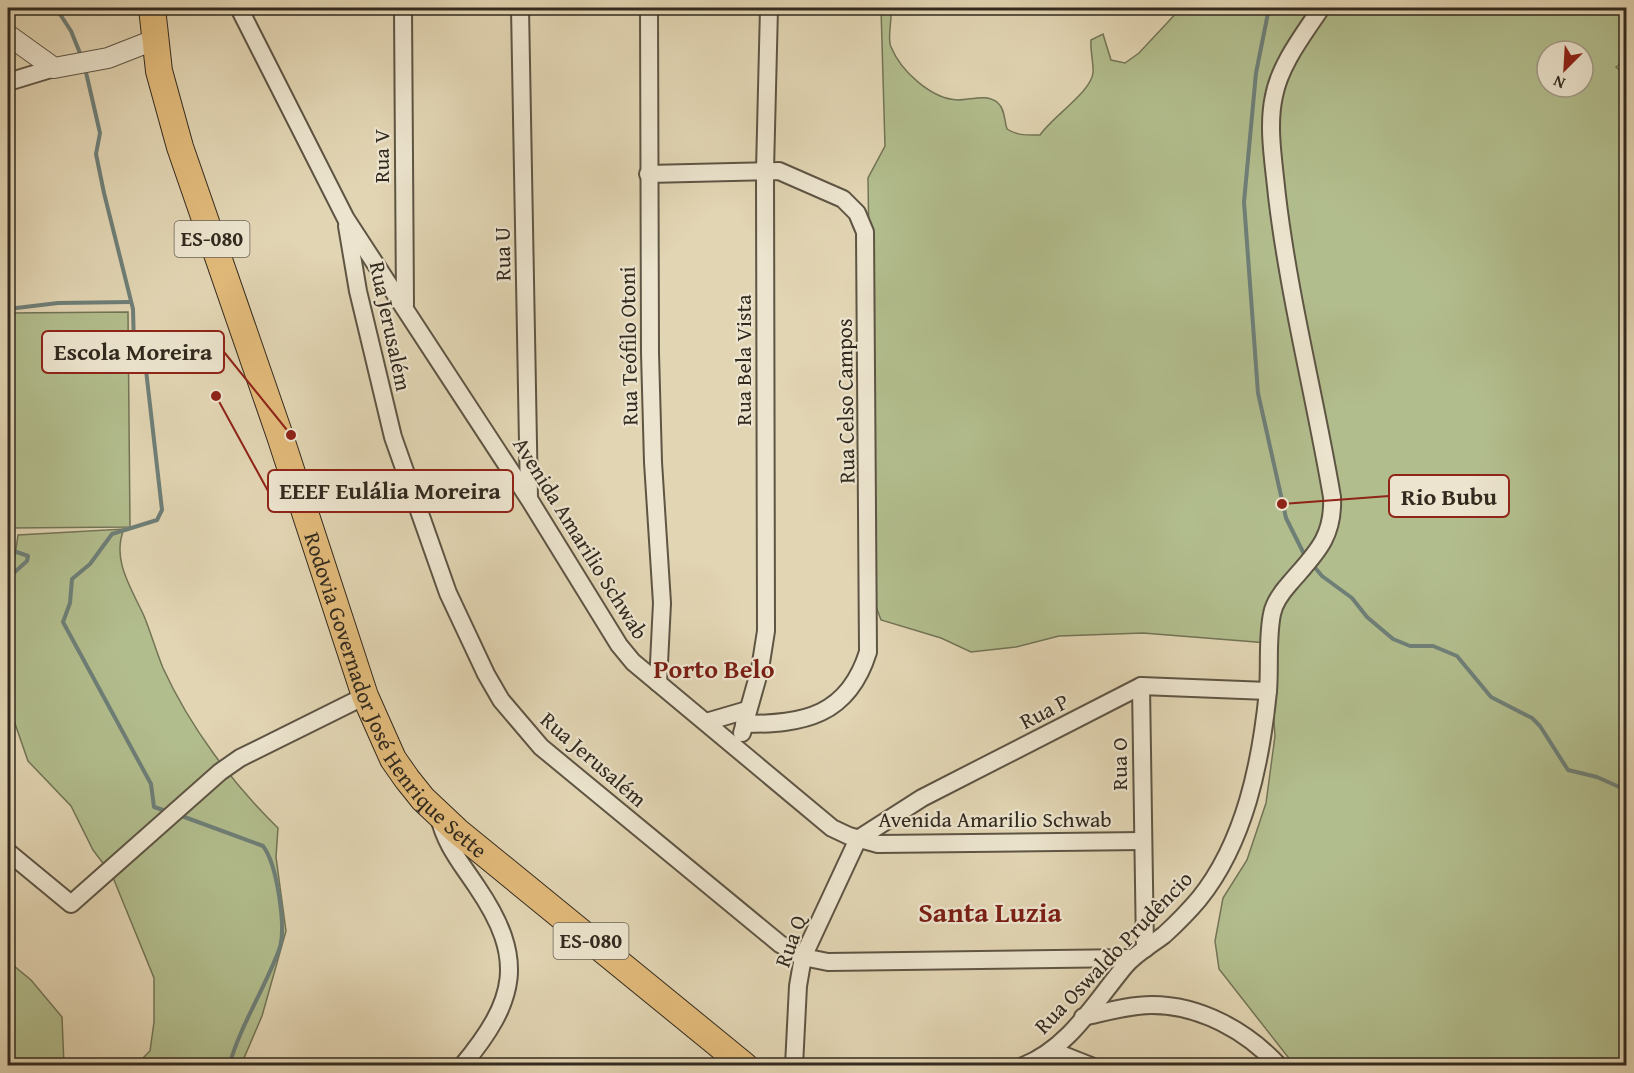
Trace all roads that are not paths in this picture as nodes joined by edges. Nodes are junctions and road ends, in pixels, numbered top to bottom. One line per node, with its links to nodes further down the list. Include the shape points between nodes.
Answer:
1 (152, 8): 9 (main road, Rodovia Governador José Henrique Sette / ES-080)
2 (239, 8): 14 (street, Avenida Amarilio Schwab)
3 (403, 8): 15 (street, Rua V)
4 (520, 8): 16 (street, Rua U)
5 (649, 8): 13 (street, Rua Teófilo Otoni)
6 (769, 8): 12 (street, Rua Bela Vista)
7 (1321, 8): 19 (street, Rua Oswaldo Prudêncio, via 1279,81 1273,96 1272,127 1282,238 1317,408 1333,512 1322,545 1282,592 1272,613)
8 (8, 34): 10 (street)
9 (154, 40): 10 (street, via 108,58); 20 (main road, Rodovia Governador José Henrique Sette / ES-080, via 180,147)
10 (54, 68): 11 (street)
11 (8, 82)
12 (765, 170): 13 (street, Rua Celso Campos); 21 (street, Rua Bela Vista, via 766,631 760,669); 21 (street, Rua Celso Campos, via 793,176 843,199 857,213 865,232 870,637 857,680 825,711 789,723)
13 (648, 174): 17 (street, Rua Teófilo Otoni, via 653,462 662,581)
14 (346, 219): 15 (street, Avenida Amarilio Schwab); 29 (street, Rua Jerusalém, via 358,291 393,437 448,593 501,700 541,747 780,944)
15 (405, 305): 16 (street, Avenida Amarilio Schwab)
16 (529, 499): 17 (street, Avenida Amarilio Schwab, via 610,632 633,662)
17 (658, 682): 22 (street, Avenida Amarilio Schwab)
18 (1141, 686): 19 (street, Rua P); 25 (street, Rua P, via 922,798); 26 (street, Rua O)
19 (1268, 691): 28 (street, Rua Oswaldo Prudêncio, via 1250,796 1228,848 1199,899 1177,923)
20 (365, 696): 24 (main road, Rodovia Governador José Henrique Sette / ES-080, via 393,759 417,793); 27 (street, via 240,758 206,783 71,904)
21 (745, 717): 22 (street); 23 (street, Rua Bela Vista)
22 (706, 722): 23 (street, Avenida Amarilio Schwab)
23 (738, 748): 25 (street, Avenida Amarilio Schwab, via 832,828)
24 (438, 813): 32 (street, via 445,840 501,928 511,969 502,1006); 33 (main road, Rodovia Governador José Henrique Sette / ES-080)
25 (858, 839): 26 (street, Avenida Amarilio Schwab, via 878,844); 29 (street, Rua Q)
26 (1142, 841): 28 (street, Rua O)
27 (8, 852)
28 (1138, 953): 29 (street, Rua Jerusalém, via 828,962); 30 (street, Rua Oswaldo Prudêncio)
29 (803, 957): 34 (street, Rua Q)
30 (1083, 1017): 31 (street, Rua Oswaldo Prudêncio); 37 (street, via 1154,1005 1200,1014 1239,1032)
31 (1053, 1051): 35 (street, Rua Oswaldo Prudêncio); 36 (street)
32 (462, 1065)
33 (745, 1065)
34 (794, 1065)
35 (1023, 1065)
36 (1091, 1065)
37 (1279, 1065)

